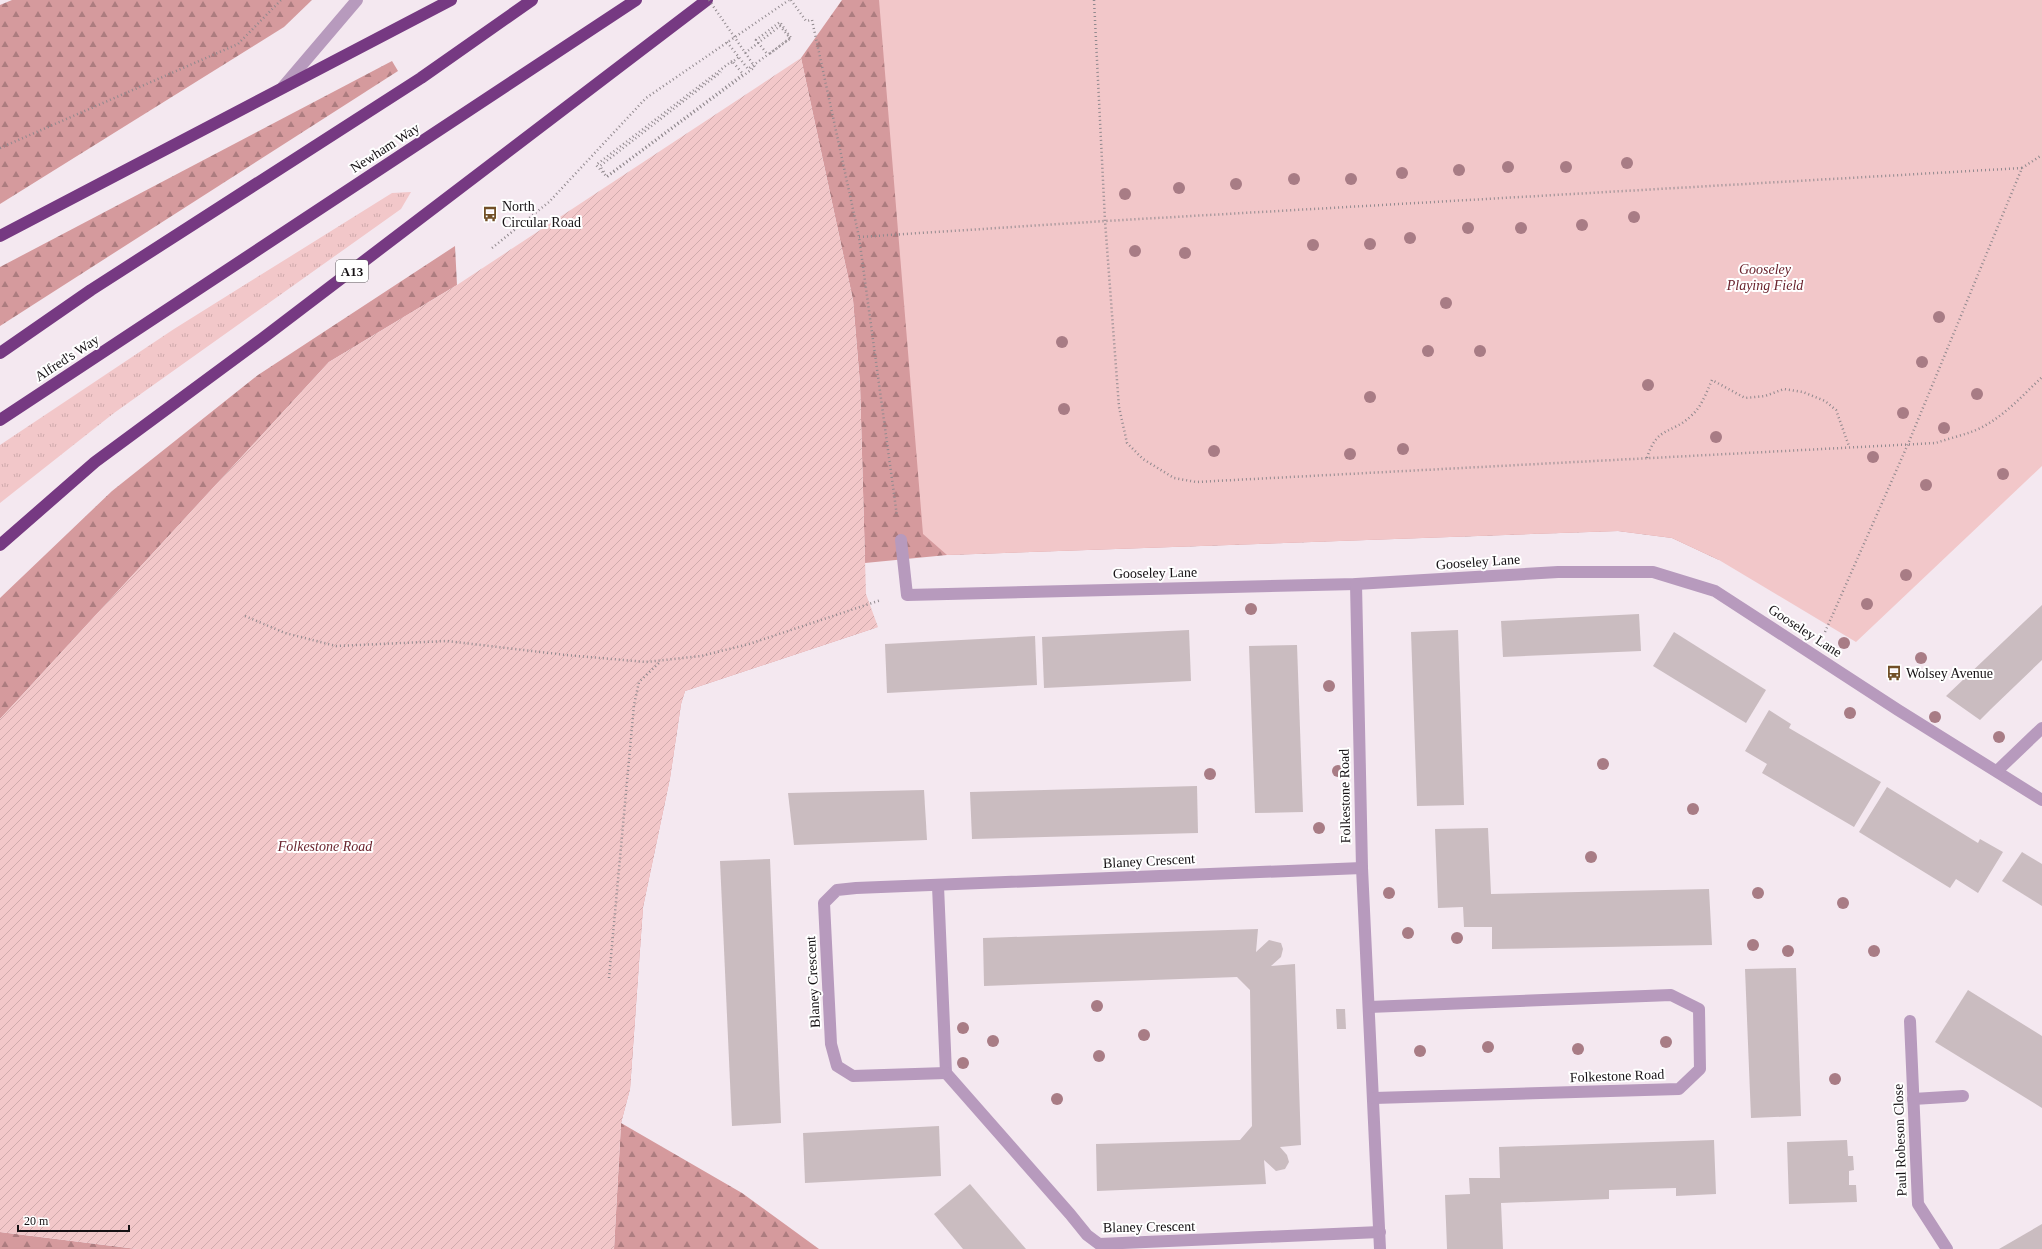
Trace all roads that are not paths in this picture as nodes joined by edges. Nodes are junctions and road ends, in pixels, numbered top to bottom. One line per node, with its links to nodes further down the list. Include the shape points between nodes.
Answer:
1 (357, 0): 6 (street)
2 (451, 0): 6 (highway)
3 (532, 0): 9 (highway, via 421,78 91,290)
4 (636, 0): 8 (highway, Newham Way)
5 (708, 0): 12 (highway, A13, via 95,462)
6 (283, 87): 7 (highway)
7 (0, 236)
8 (151, 320): 10 (highway, Alfred's Way)
9 (0, 353)
10 (0, 420)
11 (901, 540): 13 (street, Gooseley Lane, via 907,594)
12 (0, 545)
13 (1356, 584): 15 (street, Gooseley Lane, via 1558,572 1653,572 1715,591); 17 (street, Folkestone Road)
14 (2042, 728): 15 (street)
15 (1997, 771): 16 (street, Gooseley Lane)
16 (2042, 800)
17 (1362, 868): 18 (street, Blaney Crescent); 19 (street, Folkestone Road)
18 (938, 886): 21 (street); 21 (street, Blaney Crescent, via 837,890 824,902 831,1044 836,1066 853,1076)
19 (1369, 1007): 23 (street, Folkestone Road); 23 (street, Folkestone Road, via 1671,995 1699,1009 1700,1069 1679,1089)
20 (1910, 1021): 24 (street, Paul Robeson Close)
21 (946, 1073): 25 (street, Blaney Crescent, via 1087,1235 1099,1244)
22 (1963, 1096): 24 (street)
23 (1374, 1098): 25 (street, Folkestone Road)
24 (1913, 1099): 27 (street, Paul Robeson Close, via 1918,1204)
25 (1380, 1232): 26 (street, Folkestone Road)
26 (1380, 1249)
27 (1947, 1249)

